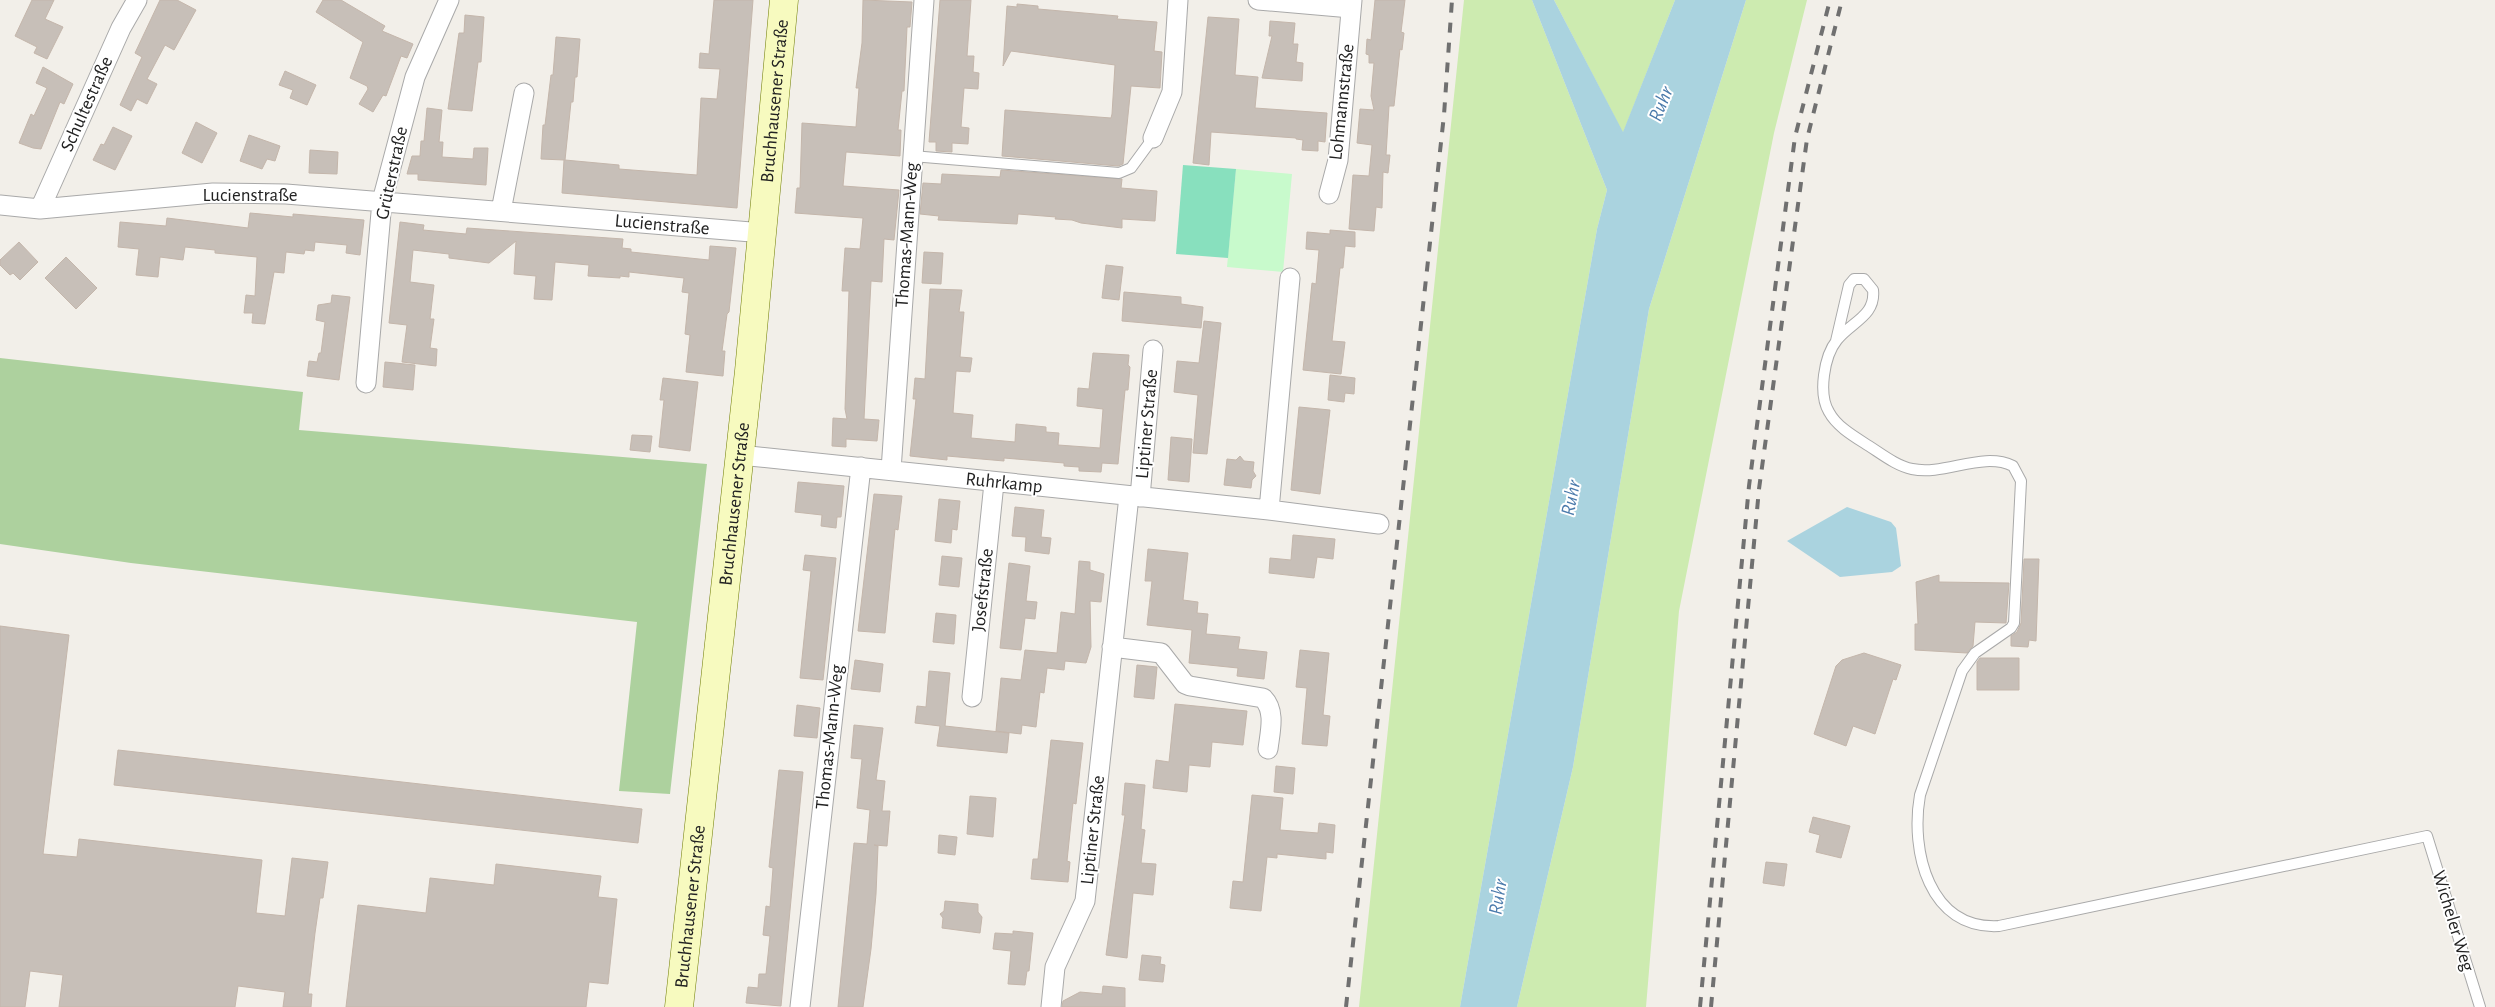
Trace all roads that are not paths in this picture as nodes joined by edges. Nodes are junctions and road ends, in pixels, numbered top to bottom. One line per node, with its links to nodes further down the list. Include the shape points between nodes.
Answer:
1 (137, 0): 14 (street, Schultestraße, via 121,28)
2 (448, 0): 12 (street, Grüterstraße, via 415,77)
3 (784, 0): 16 (street, Bruchhausener Straße)
4 (924, 0): 10 (street, Thomas-Mann-Weg)
5 (1178, 0): 9 (street, via 1172,92)
6 (1258, 0): 7 (street, Lohmannstraße)
7 (1351, 4): 11 (street, Lohmannstraße, via 1338,160)
8 (524, 93): 15 (street)
9 (1153, 138): 10 (lane, via 1131,168 1119,173)
10 (912, 156): 23 (street, Thomas-Mann-Weg)
11 (1329, 194)
12 (382, 201): 14 (street, Lucienstraße, via 213,193); 15 (street, Lucienstraße); 20 (street, Grüterstraße)
13 (0, 205): 14 (street, Lucienstraße)
14 (40, 208)
15 (501, 211): 16 (street, Lucienstraße)
16 (764, 233): 21 (street, Bruchhausener Straße)
17 (1290, 278): 26 (street)
18 (1836, 341): 18 (lane, via 1871,309 1873,290 1864,278 1854,279 1849,285); 34 (lane, Wicheler Weg, via 1824,381 1825,404 1833,419 1857,439 1912,469 1943,469 1996,461 2013,466 2021,481 2014,623 1975,653 1962,671 1920,795 1919,854 1933,888 1954,915 1975,925 2000,926 2427,836)
19 (1153, 350): 25 (street, Liptiner Straße)
20 (366, 383)
21 (740, 455): 22 (street, Ruhrkamp); 31 (street, Bruchhausener Straße)
22 (860, 467): 23 (street, Ruhrkamp); 32 (street, Thomas-Mann-Weg)
23 (891, 470): 24 (street, Ruhrkamp)
24 (994, 483): 25 (street, Ruhrkamp); 29 (street, Josefstraße)
25 (1135, 497): 26 (street, Ruhrkamp); 28 (street, Liptiner Straße)
26 (1269, 510): 27 (street, Ruhrkamp)
27 (1379, 524)
28 (1112, 647): 30 (street, via 1160,653 1190,686 1263,698 1270,707 1271,716); 33 (street, Liptiner Straße, via 1085,901 1055,967)
29 (972, 697)
30 (1268, 748)
31 (679, 1007)
32 (800, 1007)
33 (1052, 1007)
34 (2480, 1007)

